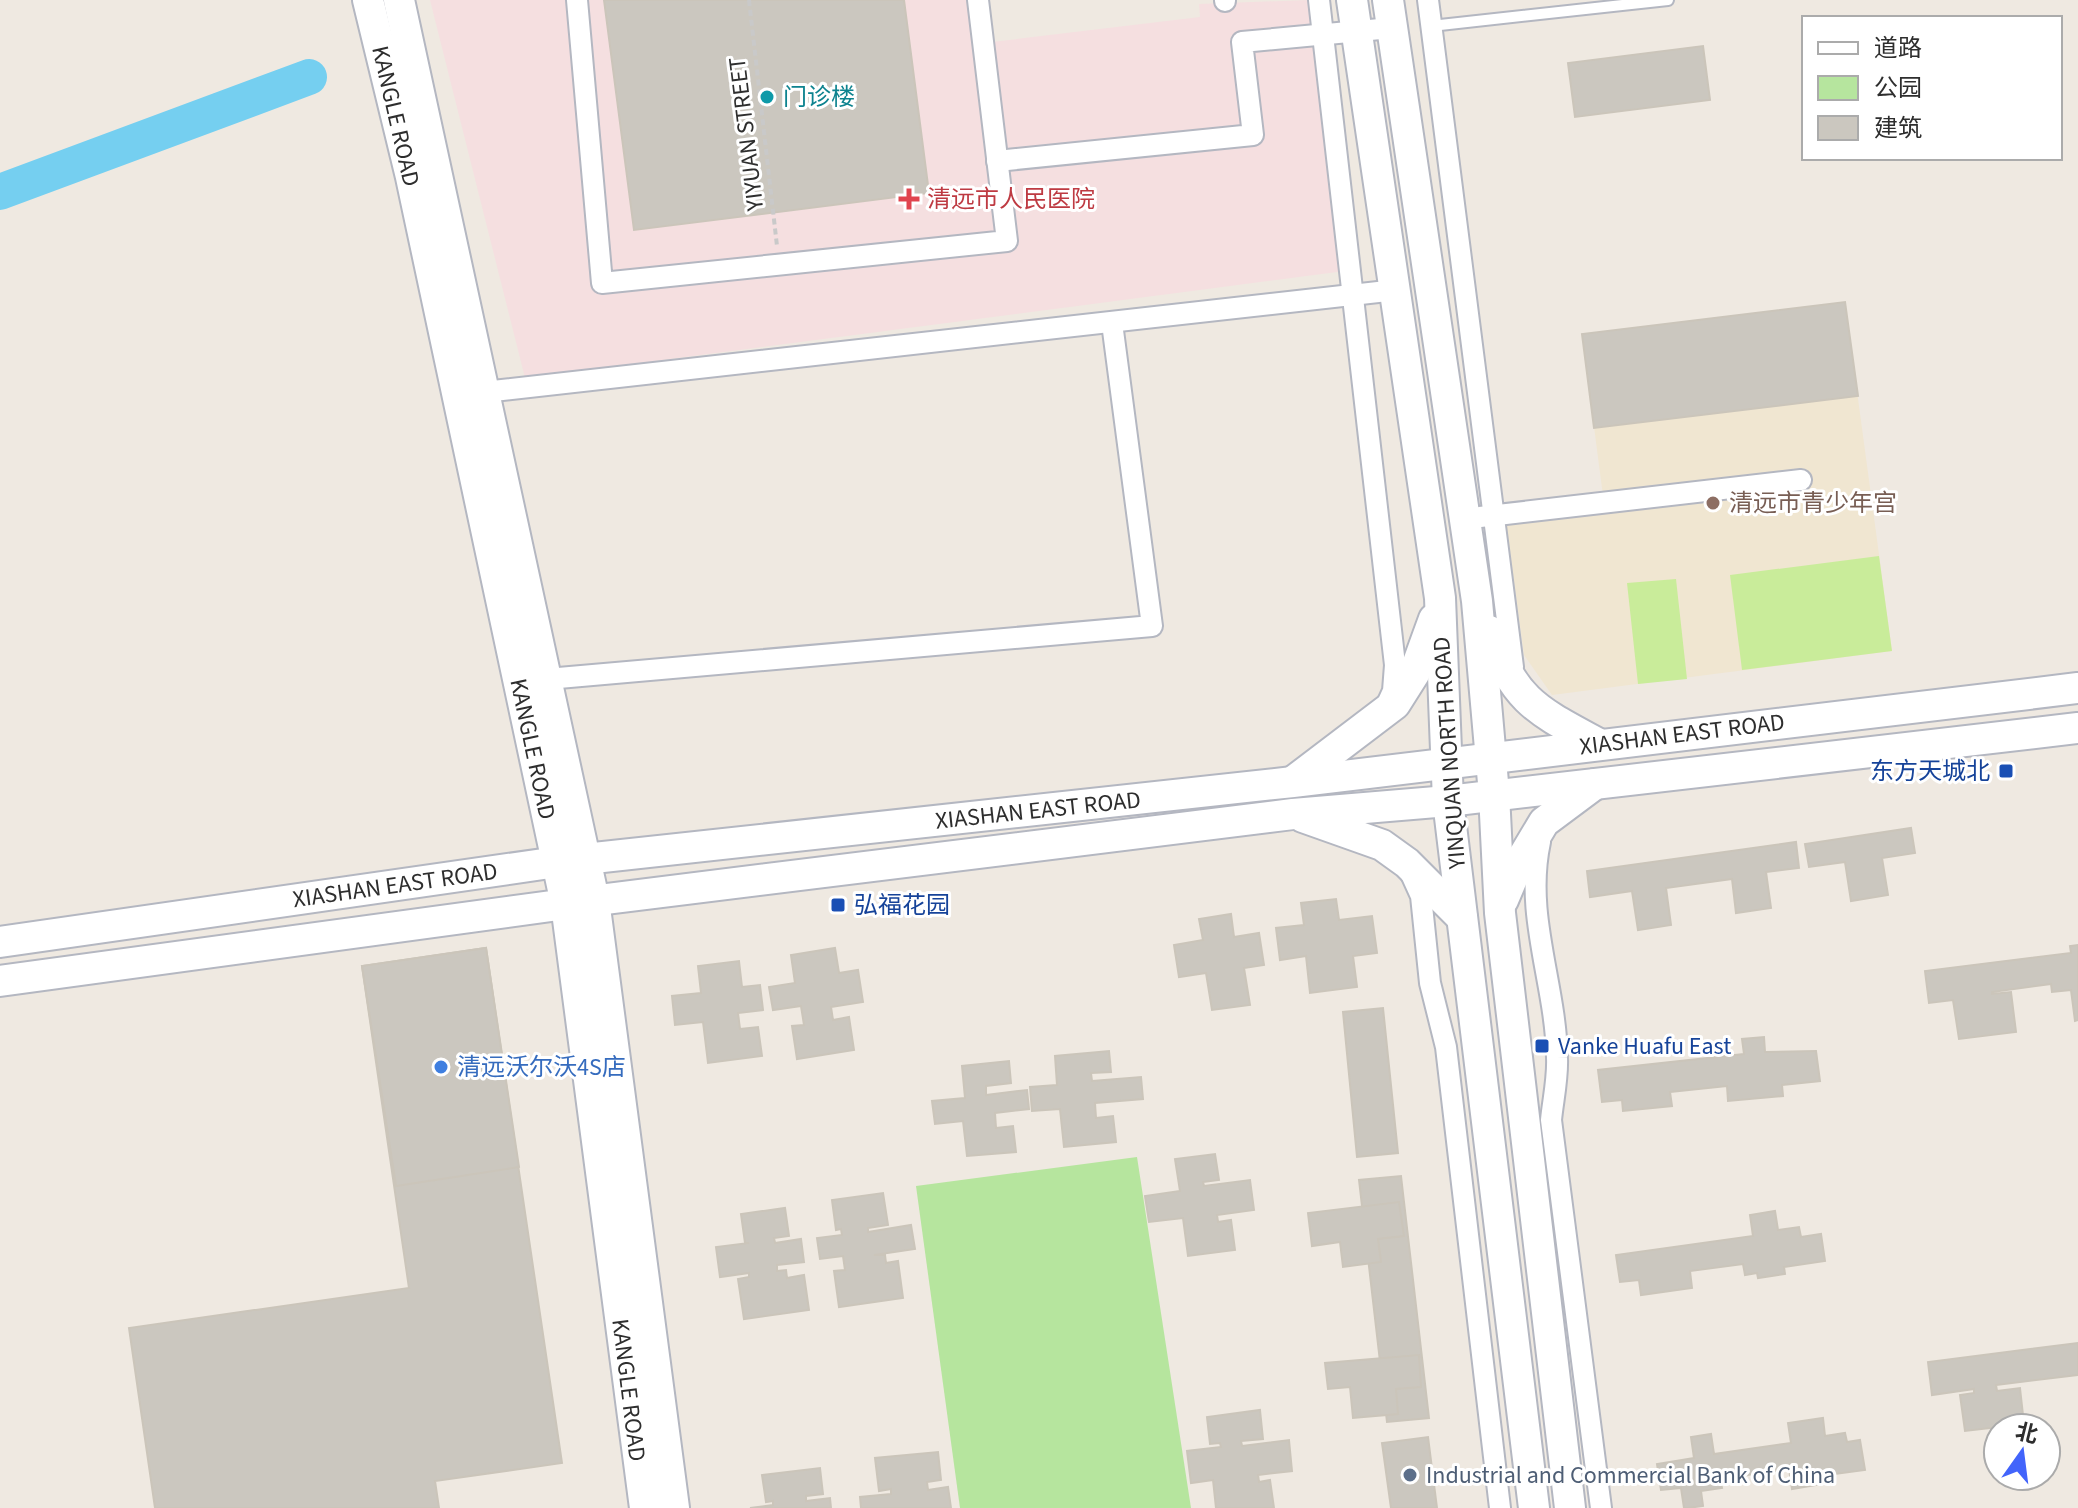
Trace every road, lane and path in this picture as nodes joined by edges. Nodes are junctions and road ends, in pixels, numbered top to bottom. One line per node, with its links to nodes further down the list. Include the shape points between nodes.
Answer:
1 (368, 0): 38 (main road, KANGLE ROAD)
2 (399, 0): 19 (main road, KANGLE ROAD)
3 (577, 0): 15 (street, via 602,283)
4 (749, 0): 15 (path, YIYUAN STREET)
5 (978, 0): 14 (street)
6 (1319, 0): 13 (street, YINQUAN NORTH ROAD)
7 (1352, 0): 12 (main road, YINQUAN NORTH ROAD)
8 (1428, 0): 11 (street, YINQUAN NORTH ROAD)
9 (1668, 0): 11 (lane)
10 (1389, 14): 12 (street); 21 (main road, YINQUAN NORTH ROAD)
11 (1431, 26): 21 (street, YINQUAN NORTH ROAD)
12 (1356, 31): 13 (street); 16 (main road, YINQUAN NORTH ROAD)
13 (1323, 34): 14 (street, via 1242,42 1253,135); 17 (street, YINQUAN NORTH ROAD)
14 (997, 161): 15 (street, via 1007,241)
15 (779, 265)
16 (1396, 290): 17 (street); 22 (main road, YINQUAN NORTH ROAD)
17 (1355, 296): 18 (street); 27 (street, YINQUAN NORTH ROAD, via 1395,665 1393,691)
18 (1112, 323): 19 (street); 24 (street, via 1152,626)
19 (484, 392): 24 (main road, KANGLE ROAD)
20 (1801, 480): 21 (street)
21 (1478, 518): 23 (main road, YINQUAN NORTH ROAD); 26 (street, YINQUAN NORTH ROAD, via 1513,669)
22 (1440, 598): 27 (main road, via 1414,674 1395,704); 31 (main road, YINQUAN NORTH ROAD)
23 (1477, 601): 26 (main road, via 1511,683); 30 (main road, YINQUAN NORTH ROAD)
24 (547, 679): 38 (main road, KANGLE ROAD)
25 (2078, 688): 29 (main road, XIASHAN EAST ROAD)
26 (1535, 709): 29 (main road)
27 (1376, 720): 32 (main road)
28 (2078, 728): 33 (main road, XIASHAN EAST ROAD)
29 (1597, 743): 30 (main road, XIASHAN EAST ROAD)
30 (1490, 757): 31 (main road, XIASHAN EAST ROAD); 34 (main road, YINQUAN NORTH ROAD)
31 (1444, 764): 32 (main road, XIASHAN EAST ROAD); 35 (main road, YINQUAN NORTH ROAD)
32 (1293, 782): 38 (main road, XIASHAN EAST ROAD)
33 (1595, 784): 34 (main road, XIASHAN EAST ROAD); 37 (main road)
34 (1494, 794): 35 (main road, XIASHAN EAST ROAD); 41 (main road, YINQUAN NORTH ROAD)
35 (1448, 801): 36 (main road, XIASHAN EAST ROAD); 42 (main road, YINQUAN NORTH ROAD)
36 (1293, 814): 39 (main road, via 1382,845); 40 (main road, XIASHAN EAST ROAD)
37 (1544, 822): 41 (main road, via 1507,888); 50 (street, via 1534,870 1557,1058 1551,1120)
38 (572, 860): 40 (main road, KANGLE ROAD); 43 (main road, XIASHAN EAST ROAD)
39 (1407, 863): 42 (main road); 47 (street, YINQUAN NORTH ROAD, via 1421,896 1430,983 1446,1047)
40 (580, 902): 44 (main road, XIASHAN EAST ROAD); 45 (main road, KANGLE ROAD); 46 (main road, KANGLE ROAD)
41 (1500, 913): 49 (main road, YINQUAN NORTH ROAD)
42 (1462, 918): 48 (main road, YINQUAN NORTH ROAD)
43 (0, 942)
44 (0, 981)
45 (645, 1508)
46 (674, 1508)
47 (1500, 1508)
48 (1534, 1508)
49 (1570, 1508)
50 (1601, 1508)

